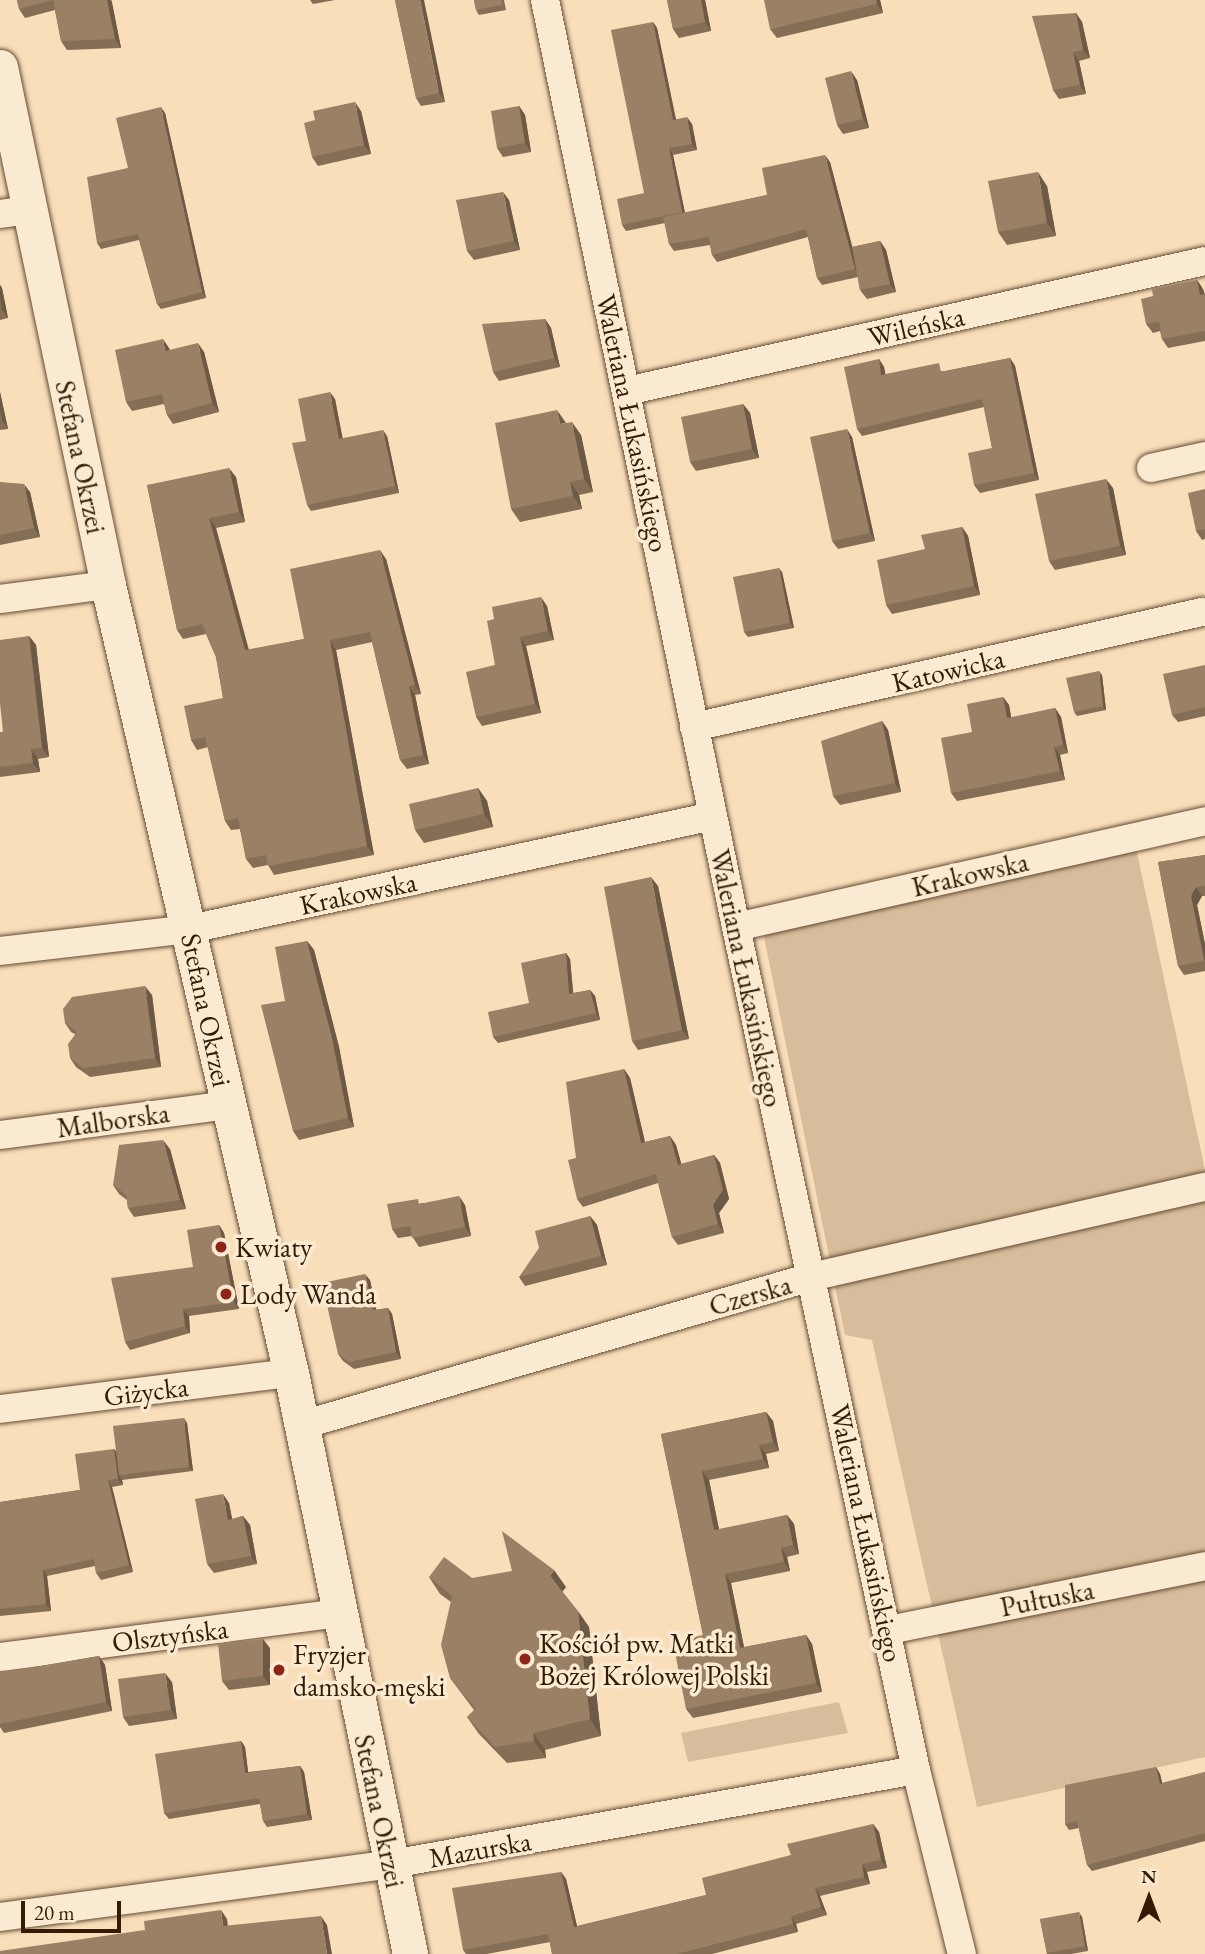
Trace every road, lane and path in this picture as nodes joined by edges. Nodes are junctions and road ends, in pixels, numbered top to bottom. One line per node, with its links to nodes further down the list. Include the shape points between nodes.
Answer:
1 (545, 0): 5 (street, Waleriana Łukasińskiego)
2 (0, 67): 3 (street, Stefana Okrzei)
3 (15, 212): 8 (street, Stefana Okrzei)
4 (1205, 261): 5 (street, Wileńska)
5 (627, 391): 11 (street, Waleriana Łukasińskiego)
6 (1205, 456): 7 (street)
7 (1151, 468)
8 (108, 585): 9 (street); 15 (street, Stefana Okrzei)
9 (0, 599)
10 (1202, 612): 11 (street, Katowicka)
11 (694, 727): 12 (street, Waleriana Łukasińskiego)
12 (713, 817): 14 (street, Waleriana Łukasińskiego); 15 (street, Krakowska)
13 (1205, 821): 14 (street, Krakowska)
14 (736, 927): 20 (street, Waleriana Łukasińskiego)
15 (190, 929): 16 (street, Krakowska); 17 (street, Stefana Okrzei)
16 (0, 951)
17 (227, 1105): 18 (street, Malborska); 21 (street, Stefana Okrzei)
18 (0, 1135)
19 (1205, 1187): 20 (street, Czerska)
20 (811, 1277): 23 (street, Czerska); 26 (street, Waleriana Łukasińskiego)
21 (291, 1373): 22 (street, Giżycka); 23 (street, Stefana Okrzei)
22 (0, 1409)
23 (302, 1425): 25 (street, Stefana Okrzei)
24 (1205, 1566): 26 (street, Pułtuska)
25 (340, 1613): 27 (street, Olsztyńska); 29 (street, Stefana Okrzei)
26 (889, 1630): 28 (street, Waleriana Łukasińskiego)
27 (0, 1657)
28 (916, 1770): 29 (street, Mazurska); 32 (street, Waleriana Łukasińskiego)
29 (392, 1864): 30 (street, Mazurska); 31 (street, Stefana Okrzei)
30 (0, 1917)
31 (410, 1954)
32 (962, 1954)

